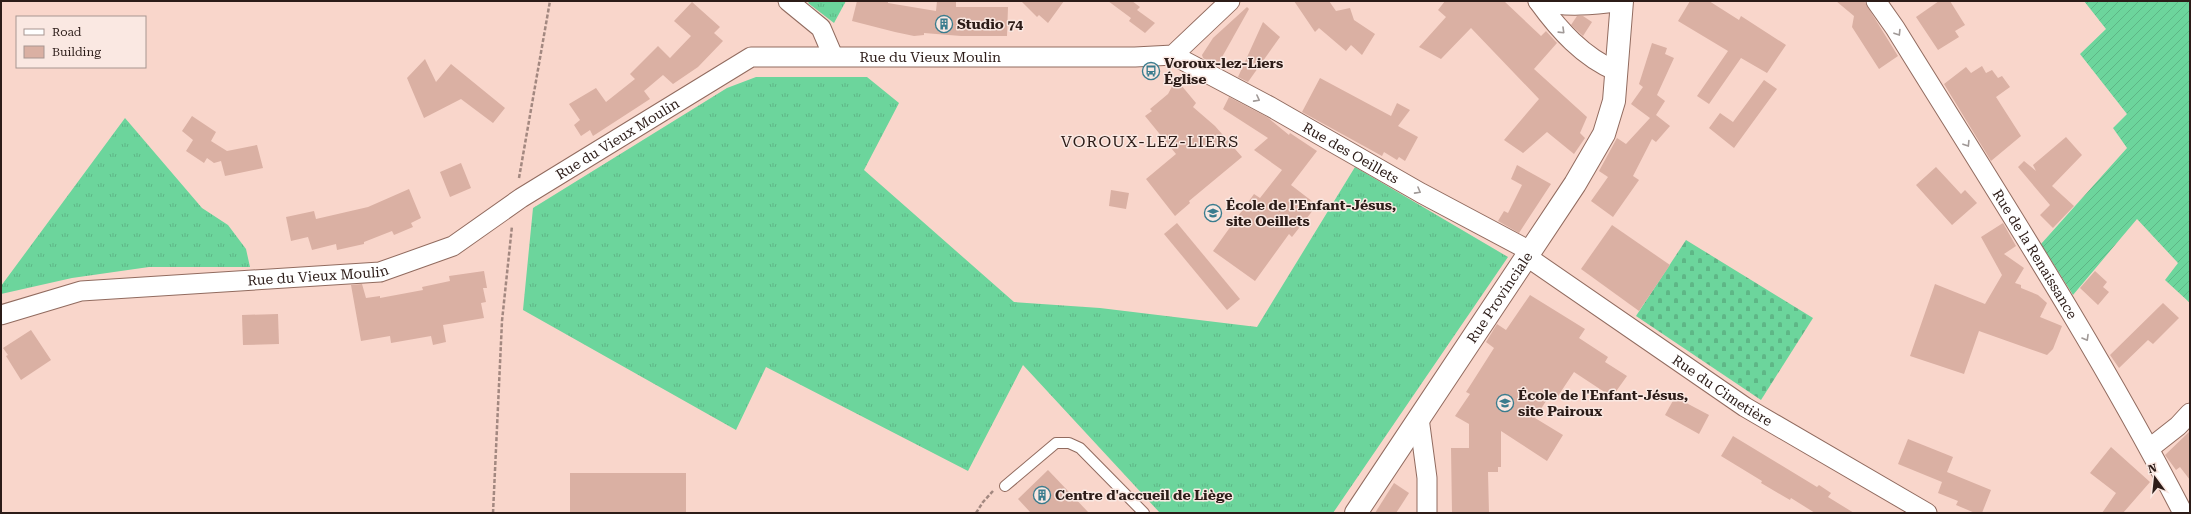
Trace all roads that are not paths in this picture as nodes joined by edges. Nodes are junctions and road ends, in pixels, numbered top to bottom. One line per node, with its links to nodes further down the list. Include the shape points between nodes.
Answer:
1 (788, 1): 7 (street, via 821,28)
2 (1230, 1): 6 (street)
3 (1538, 1): 4 (street, via 1556,6 1572,6); 8 (street, one-way to 8, via 1557,27 1577,46 1599,64)
4 (1622, 1): 8 (main road, Rue Provinciale)
5 (1876, 1): 13 (street, Rue de la Renaissance, one-way to 13, via 2067,306)
6 (1173, 55): 7 (street, Rue du Vieux Moulin); 9 (street, Rue des Oeillets, one-way to 9, via 1302,124)
7 (833, 56): 10 (street, Rue du Vieux Moulin, via 751,57 515,202 453,246 380,272 82,291)
8 (1616, 72): 9 (main road, Rue Provinciale, via 1614,101 1604,134 1575,184)
9 (1528, 253): 12 (main road, Rue Provinciale); 18 (street, Rue du Cimetière, via 1745,407)
10 (1, 315)
11 (2190, 413): 13 (street)
12 (1419, 418): 16 (main road, Rue Provinciale); 17 (street, via 1427,478)
13 (2150, 448): 19 (street, Rue de la Renaissance)
14 (1005, 486): 15 (lane, via 1056,443 1069,443 1080,448)
15 (1144, 513)
16 (1356, 513)
17 (1427, 513)
18 (1927, 513)
19 (2183, 513)

